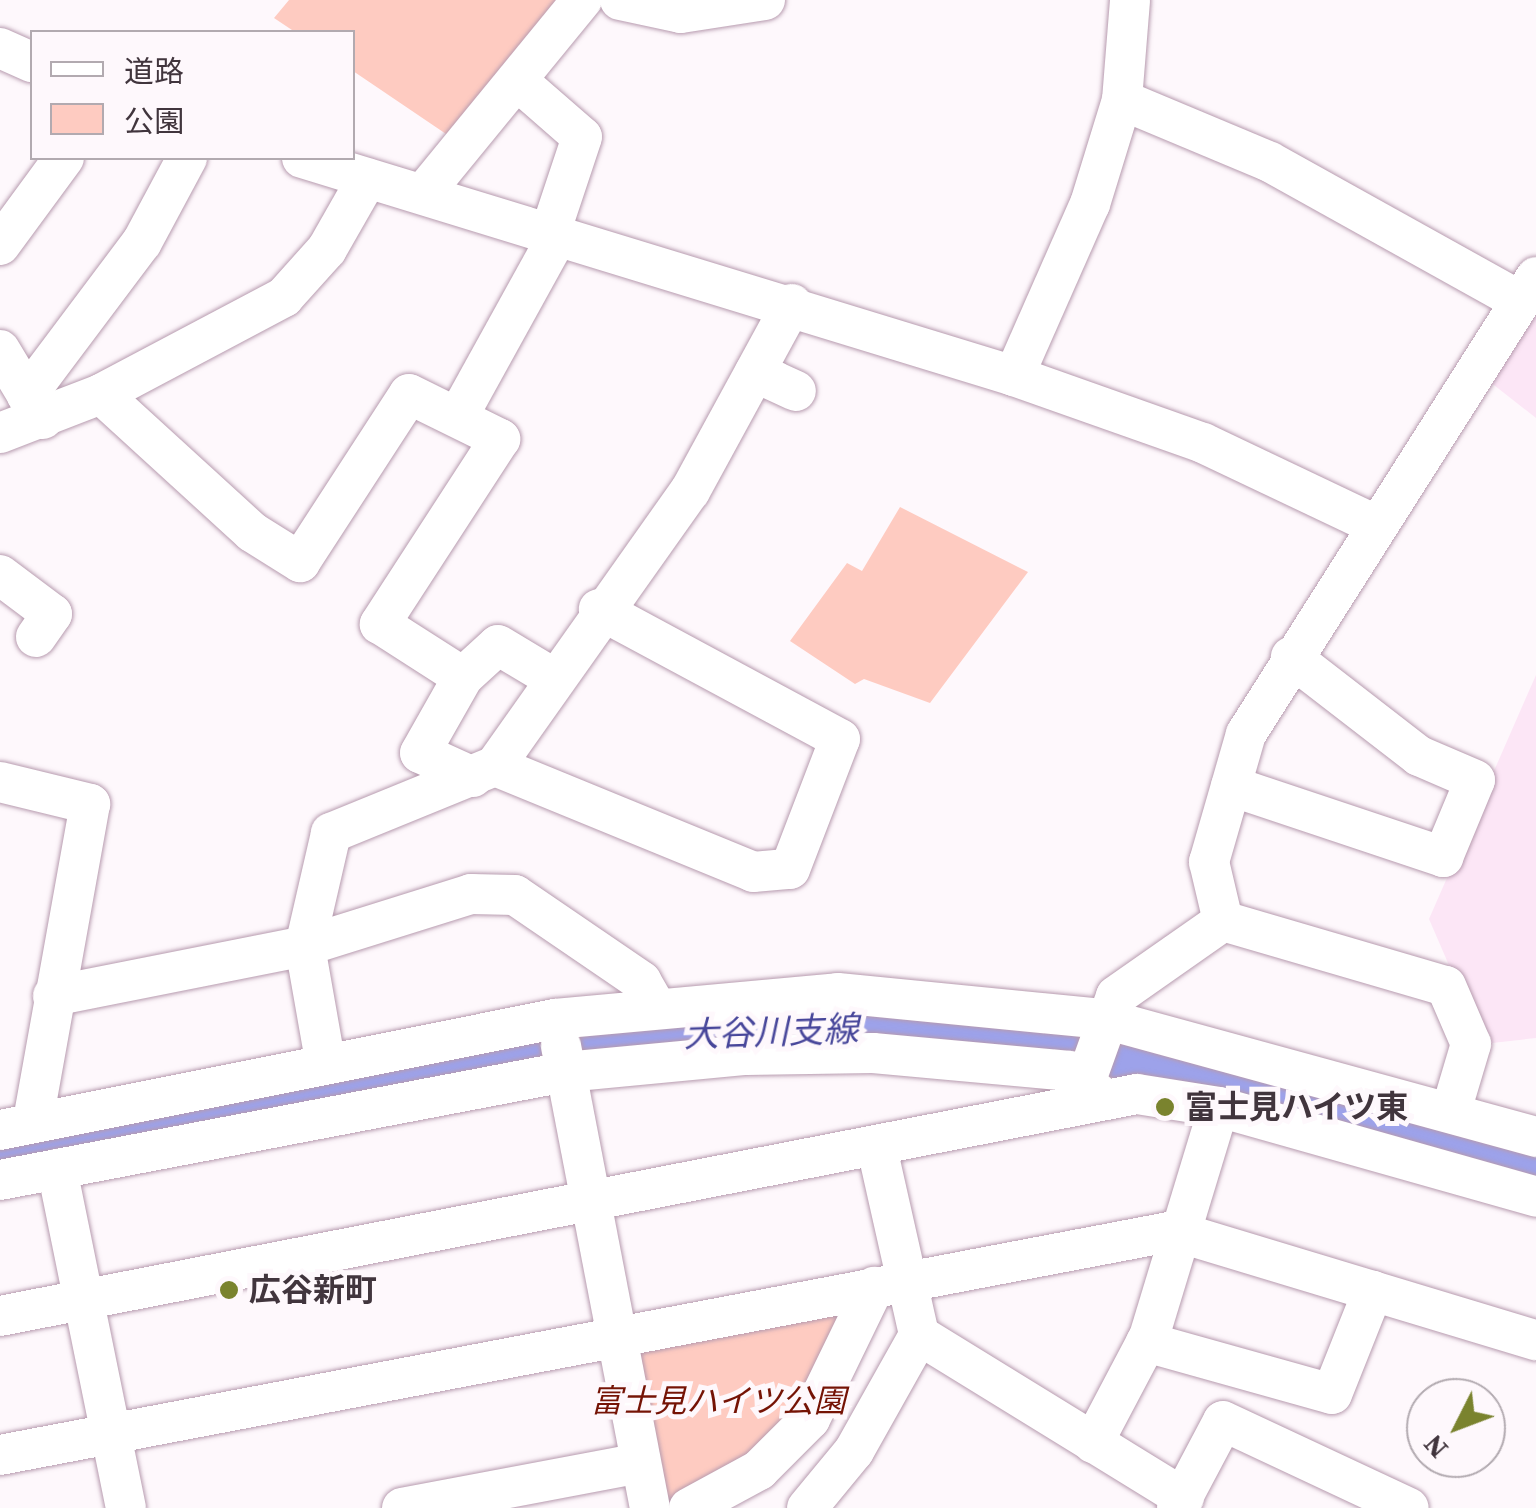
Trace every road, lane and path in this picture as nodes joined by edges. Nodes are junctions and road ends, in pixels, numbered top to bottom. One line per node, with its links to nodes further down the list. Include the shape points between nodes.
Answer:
1 (582, 0): 7 (street)
2 (620, 0): 4 (street, via 681,13)
3 (1130, 0): 8 (street)
4 (746, 1)
5 (0, 48): 6 (street)
6 (30, 61)
7 (520, 83): 13 (street); 14 (street, via 582,138)
8 (1122, 100): 16 (street, via 1270,162); 20 (street, via 1090,204)
9 (63, 160): 15 (street)
10 (186, 160): 23 (street, via 142,242)
11 (308, 160): 12 (street)
12 (367, 178): 13 (street); 22 (street, via 327,249 284,297)
13 (423, 194): 14 (street)
14 (552, 238): 17 (street); 24 (street)
15 (0, 245)
16 (1528, 289): 26 (street)
17 (792, 304): 19 (street); 20 (street)
18 (0, 350): 23 (street)
19 (756, 372): 21 (street); 28 (street, via 690,491)
20 (1014, 376): 26 (street, via 1202,443)
21 (796, 391)
22 (101, 394): 23 (street); 24 (street, via 252,532 300,562 409,394)
23 (35, 408): 25 (street)
24 (460, 412): 31 (street, via 500,439 380,624)
25 (0, 433)
26 (1376, 525): 30 (street)
27 (0, 575): 29 (street, via 52,614)
28 (600, 609): 32 (street); 33 (street, via 840,739 790,870 753,872)
29 (36, 637)
30 (1291, 657): 35 (street, via 1246,734); 35 (street, via 1419,756 1476,780 1442,858)
31 (463, 677): 32 (street, via 498,645); 33 (street, via 420,753)
32 (553, 678): 33 (street)
33 (484, 771): 37 (street, via 330,833)
34 (0, 782): 38 (street, via 90,804)
35 (1231, 786): 36 (street, via 1210,862)
36 (1223, 921): 41 (street, via 1116,996); 44 (street, via 1446,986 1471,1044)
37 (305, 946): 38 (street); 39 (street, via 424,905 515,895 642,981); 42 (street)
38 (52, 996): 45 (street)
39 (655, 1005): 40 (street); 41 (street, via 838,993)
40 (561, 1046): 41 (street); 42 (street); 48 (street); 51 (street)
41 (1098, 1058): 43 (street); 44 (street); 47 (street)
42 (325, 1060): 45 (street)
43 (1219, 1106): 50 (street); 52 (street)
44 (1452, 1111): 46 (street)
45 (16, 1126)
46 (1536, 1138)
47 (876, 1148): 51 (street); 53 (street)
48 (57, 1169): 49 (street); 55 (street)
49 (0, 1180)
50 (1536, 1196)
51 (591, 1204): 55 (street); 58 (street)
52 (1174, 1231): 53 (street); 54 (street); 60 (street)
53 (888, 1284): 57 (street); 58 (street); 69 (street, via 810,1419 759,1470)
54 (1373, 1291): 59 (street); 60 (street, via 1332,1394)
55 (86, 1298): 56 (street); 61 (street)
56 (0, 1316)
57 (919, 1335): 62 (street); 70 (street, via 854,1451)
58 (616, 1336): 61 (street); 64 (street)
59 (1536, 1340)
60 (1146, 1342): 62 (street)
61 (111, 1433): 63 (street); 66 (street)
62 (1093, 1443): 65 (street)
63 (0, 1454)
64 (640, 1462): 67 (street); 68 (street)
65 (1180, 1503): 71 (street, via 1223,1421)
66 (126, 1508)
67 (402, 1508)
68 (650, 1508)
69 (690, 1508)
70 (807, 1508)
71 (1409, 1508)

